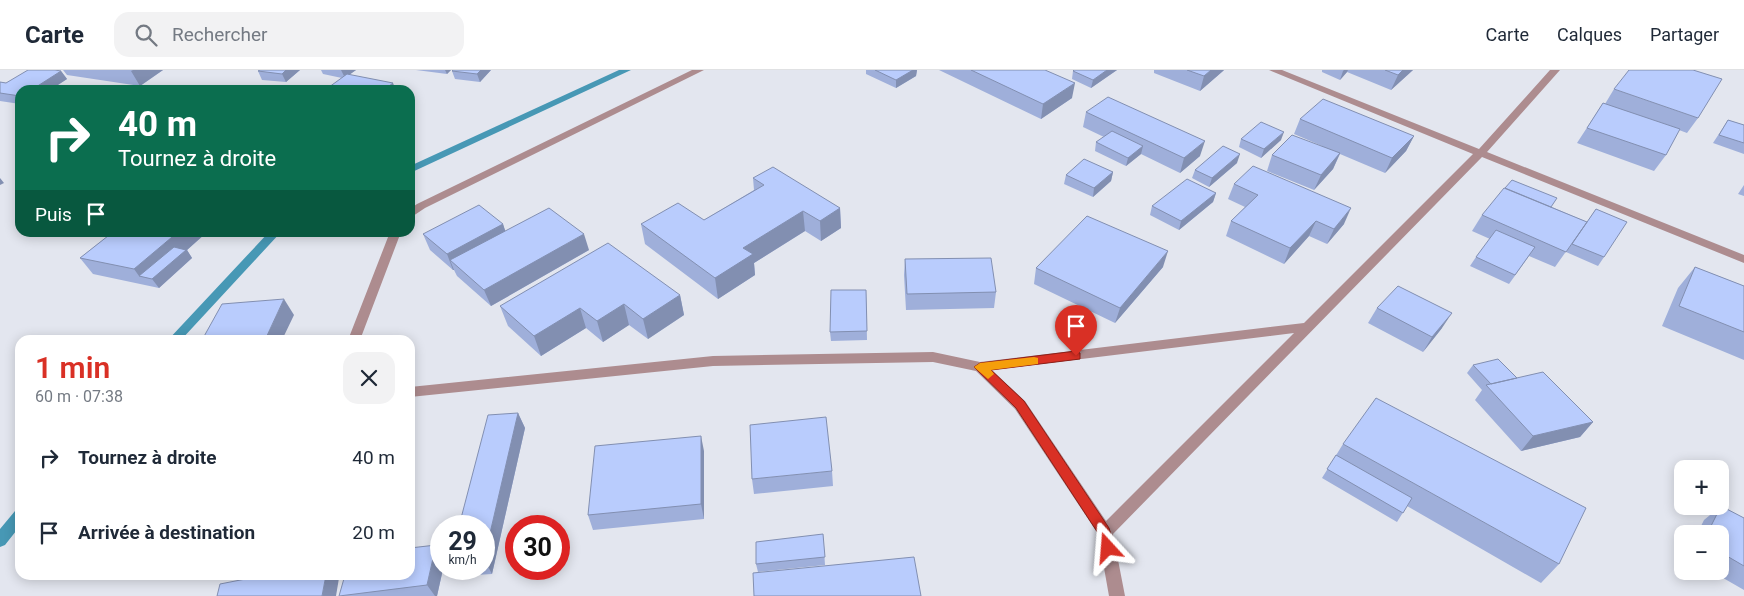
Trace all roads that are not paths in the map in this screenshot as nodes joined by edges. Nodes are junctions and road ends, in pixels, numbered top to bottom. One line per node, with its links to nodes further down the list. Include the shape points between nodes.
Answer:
1 (698, 70): 5 (street)
2 (1274, 70): 4 (street)
3 (1555, 70): 4 (street)
4 (1480, 152): 7 (street); 8 (street)
5 (415, 210)
6 (394, 237): 9 (street)
7 (1744, 258)
8 (1307, 327): 10 (street); 12 (street)
9 (356, 335)
10 (980, 367): 11 (street, via 933,357 713,361); 12 (street, via 1020,404)
11 (415, 391)
12 (1105, 532): 13 (street)
13 (1117, 596)

